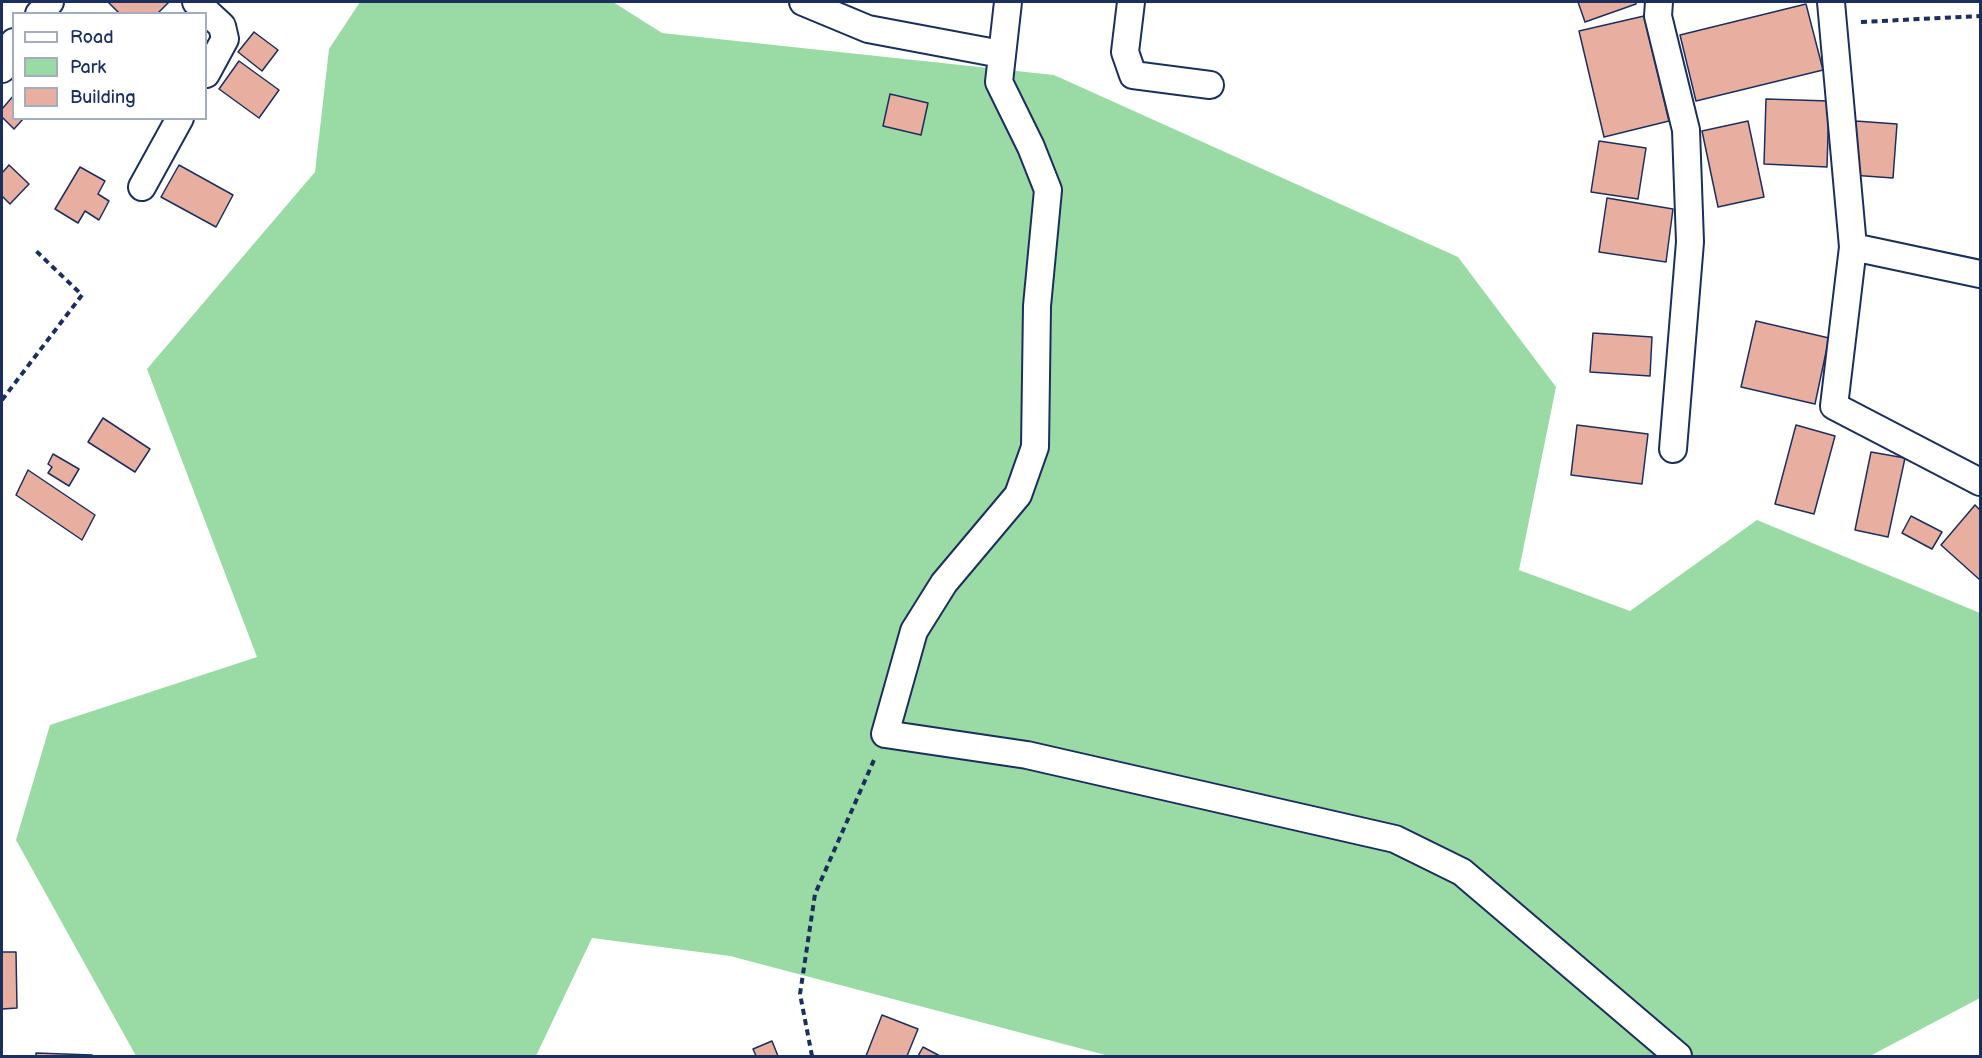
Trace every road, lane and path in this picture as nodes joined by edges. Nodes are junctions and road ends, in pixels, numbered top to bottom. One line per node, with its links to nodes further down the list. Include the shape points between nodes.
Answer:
1 (803, 2): 9 (street, via 868,29)
2 (1008, 2): 9 (street)
3 (1131, 2): 12 (street, via 1125,52 1133,75)
4 (1659, 2): 19 (street, via 1658,16 1686,130 1690,242)
5 (207, 12): 11 (street, via 222,26 225,39)
6 (1832, 12): 7 (path); 15 (street)
7 (1980, 16)
8 (12, 46): 10 (street)
9 (1001, 54): 21 (street, via 999,82 1048,190 1037,306 1035,447 1018,495 944,583 914,631)
10 (2, 69)
11 (207, 72)
12 (1210, 85)
13 (179, 120): 14 (street)
14 (142, 187)
15 (1853, 247): 17 (street); 20 (street, via 1834,406)
16 (34, 249): 18 (path, via 82,295)
17 (1980, 274)
18 (2, 400)
19 (1673, 448)
20 (1980, 482)
21 (885, 734): 22 (path, via 815,894 800,994); 23 (street, via 1027,755 1395,839 1462,872)
22 (812, 1056)
23 (1678, 1056)

